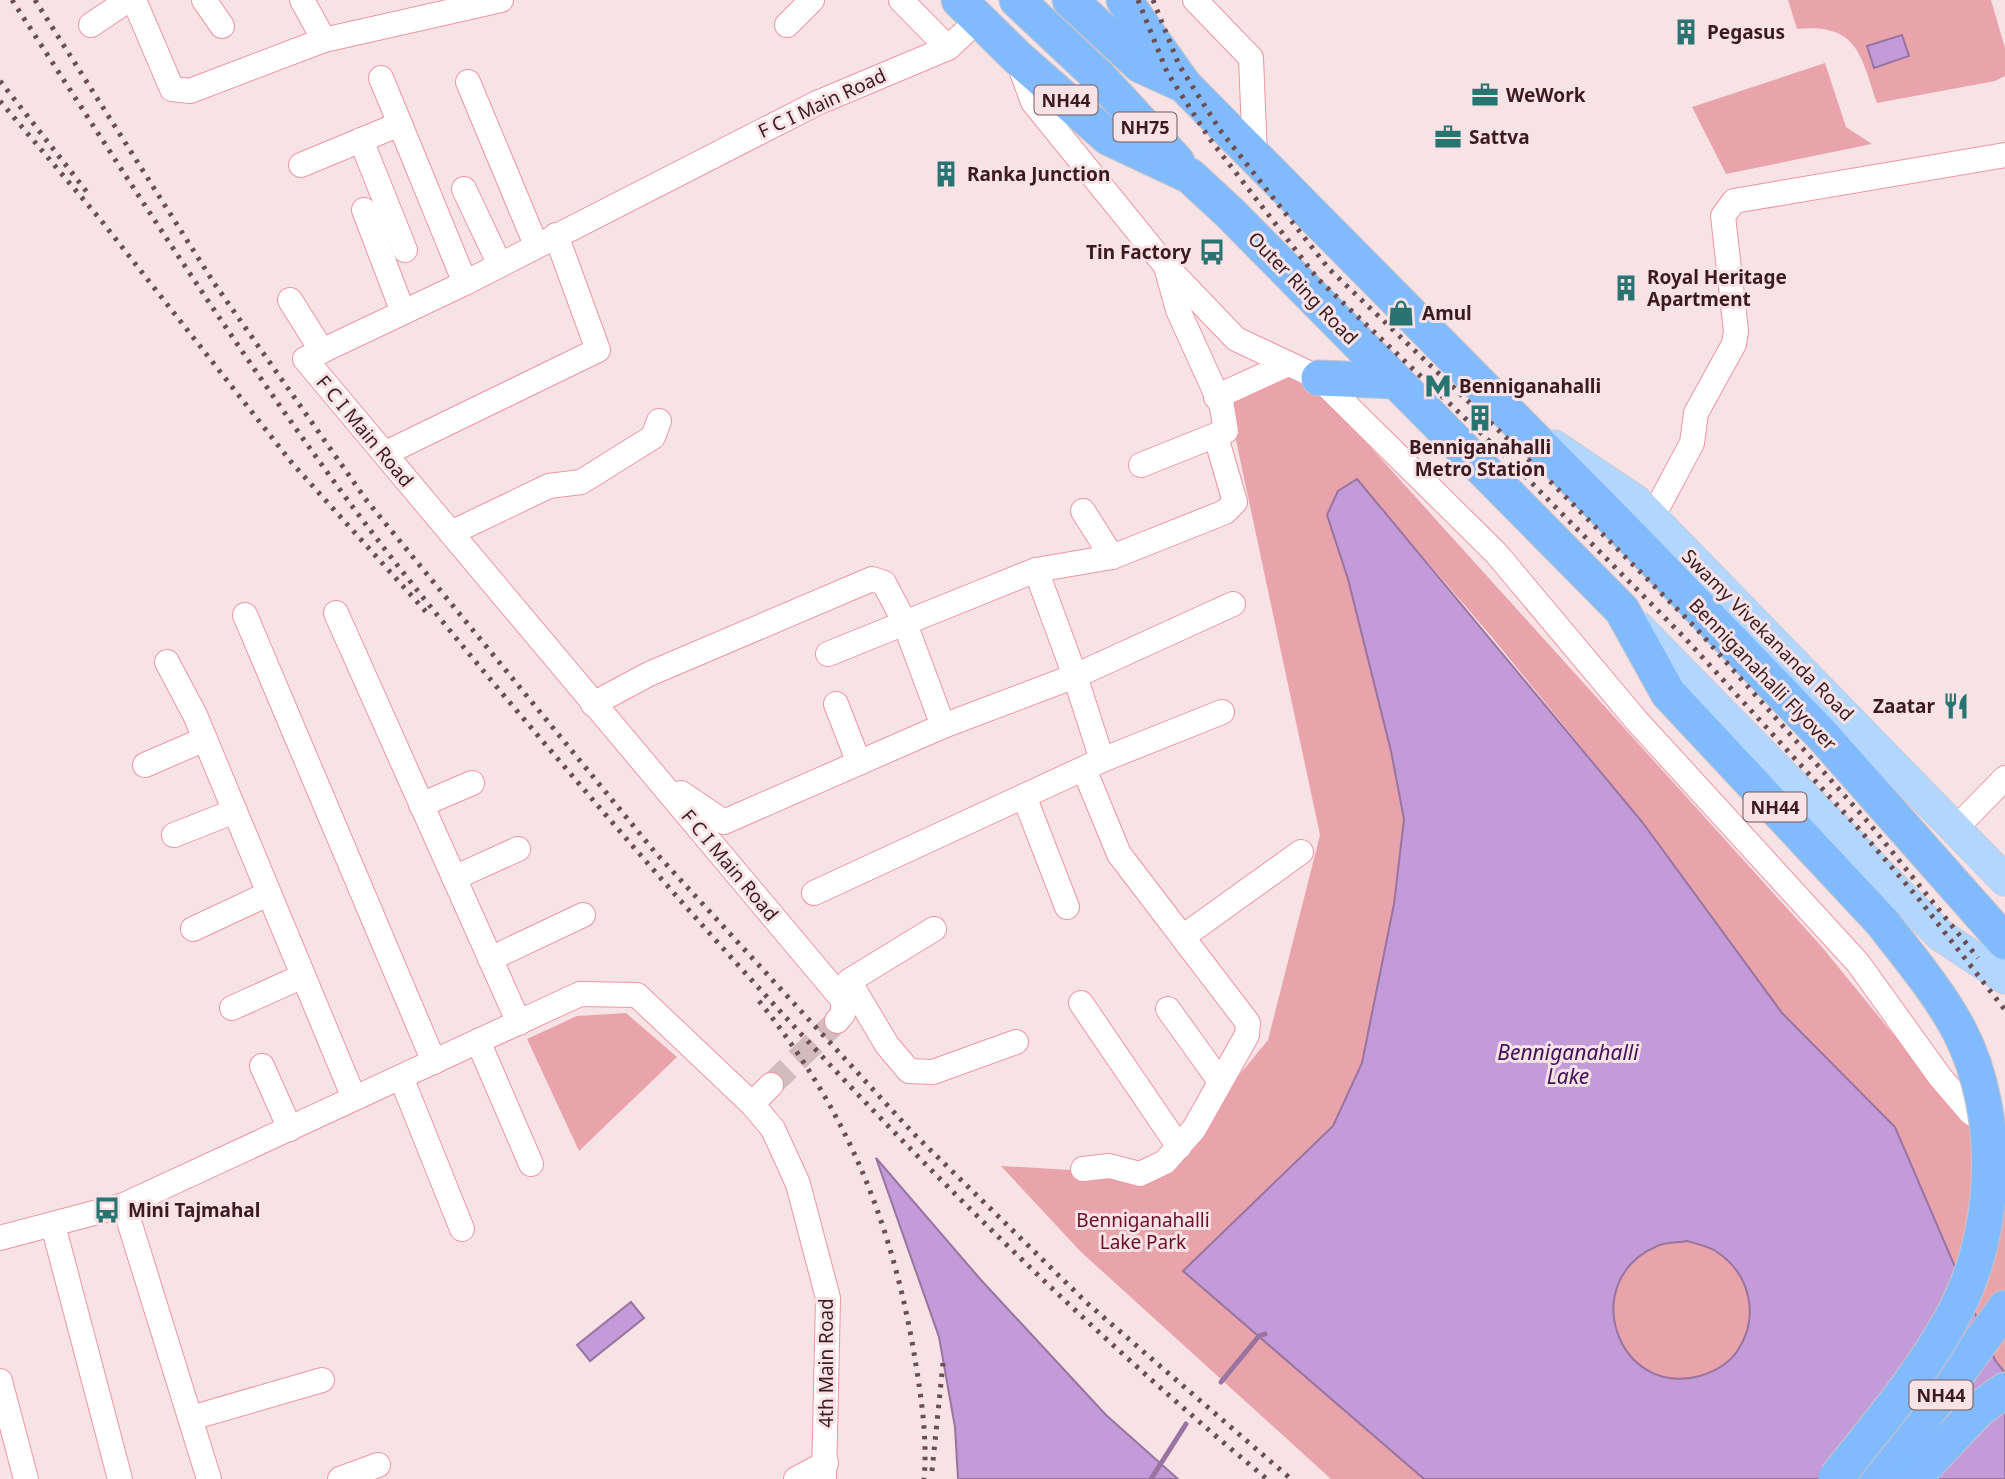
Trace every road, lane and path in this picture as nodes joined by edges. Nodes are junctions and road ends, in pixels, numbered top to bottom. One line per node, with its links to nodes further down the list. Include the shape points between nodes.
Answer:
1 (128, 0): 14 (street)
2 (134, 0): 16 (street, via 172,89 190,91)
3 (204, 0): 15 (street)
4 (302, 0): 16 (street)
5 (501, 0): 16 (street)
6 (812, 0): 13 (street)
7 (901, 0): 17 (street)
8 (1017, 0): 27 (highway, NH75, via 1100,78)
9 (1070, 0): 21 (highway, via 1140,65)
10 (1124, 0): 21 (highway)
11 (1195, 0): 25 (street, via 1251,58)
12 (969, 10): 17 (street, F C I Main Road); 18 (highway, Outer Ring Road / NH44)
13 (787, 24)
14 (92, 25)
15 (222, 26)
16 (324, 40)
17 (948, 48): 30 (street, F C I Main Road, via 817,103)
18 (1017, 57): 27 (highway, Outer Ring Road / NH44, via 1109,138); 33 (street, via 1032,102)
19 (381, 78): 22 (street)
20 (468, 82): 30 (street)
21 (1184, 85): 25 (highway)
22 (400, 124): 23 (street); 34 (street)
23 (361, 140): 26 (street); 31 (street)
24 (2005, 155): 46 (street, via 1734,201 1723,216 1734,344 1696,413 1692,443)
25 (1255, 157): 46 (highway, Benniganahalli Flyover, via 1509,416)
26 (301, 165)
27 (1190, 176): 39 (highway, Outer Ring Road / NH44)
28 (464, 189): 32 (street)
29 (364, 210): 36 (street)
30 (546, 240): 32 (street, F C I Main Road); 43 (street, via 598,350)
31 (405, 250)
32 (500, 264): 34 (street, F C I Main Road)
33 (1166, 266): 38 (street, via 1236,339); 40 (street, via 1178,310)
34 (465, 283): 36 (street, F C I Main Road)
35 (290, 300): 37 (street)
36 (404, 312): 37 (street, F C I Main Road)
37 (322, 351): 43 (street, F C I Main Road, via 304,359)
38 (1303, 371): 39 (highway); 40 (street); 104 (street, via 1496,553 1628,710 1858,963 1970,1112)
39 (1394, 381): 51 (highway, Outer Ring Road / NH44)
40 (1216, 397): 42 (street, via 1225,415 1226,431)
41 (659, 421): 47 (street, via 653,437 581,482 549,486)
42 (1216, 437): 44 (street); 48 (street, via 1235,502 1202,523)
43 (386, 453): 47 (street, F C I Main Road)
44 (1141, 465)
45 (1083, 511): 48 (street)
46 (1645, 530): 72 (main road, Swamy Vivekananda Road); 85 (highway, Benniganahalli Flyover)
47 (451, 533): 59 (street, F C I Main Road)
48 (1112, 557): 49 (street)
49 (1036, 570): 54 (street); 57 (street)
50 (1233, 604): 57 (street)
51 (1622, 610): 88 (main road, via 1940,935); 124 (highway, NH44, bridge, via 1668,693 1882,922 1929,981 1960,1032 1977,1076 1989,1172 1972,1272 1950,1322 1914,1377)
52 (336, 613): 70 (street)
53 (245, 615): 96 (street)
54 (904, 621): 55 (street); 59 (street, via 884,583 872,579 649,674); 61 (street)
55 (828, 654)
56 (167, 662): 62 (street)
57 (1075, 676): 61 (street); 64 (street)
58 (836, 704): 63 (street)
59 (593, 705): 66 (street, F C I Main Road)
60 (1222, 712): 64 (street)
61 (943, 726): 63 (street)
62 (205, 739): 65 (street); 71 (street)
63 (859, 763): 66 (street, via 724,821)
64 (1093, 764): 69 (street); 84 (street, via 1119,854)
65 (145, 765)
66 (657, 777): 92 (street, F C I Main Road, via 843,1000 840,1018)
67 (2005, 778): 72 (street)
68 (472, 783): 70 (street)
69 (1024, 796): 78 (street); 80 (street)
70 (421, 805): 76 (street)
71 (235, 811): 73 (street); 79 (street)
72 (1956, 828): 77 (main road, Swamy Vivekananda Road)
73 (174, 835)
74 (518, 849): 76 (street)
75 (1301, 852): 84 (street)
76 (454, 878): 86 (street)
77 (2005, 880)
78 (814, 893)
79 (268, 894): 82 (street); 87 (street)
80 (1067, 907)
81 (583, 915): 86 (street)
82 (193, 929)
83 (934, 929): 92 (street, via 849,981)
84 (1184, 936): 99 (street, via 1248,1023 1247,1035)
85 (2005, 942)
86 (490, 959): 93 (street)
87 (303, 976): 90 (street); 101 (street)
88 (2005, 978)
89 (1081, 1003): 105 (street)
90 (232, 1008)
91 (1168, 1009): 99 (street)
92 (872, 1020): 95 (street, via 909,1071 933,1072)
93 (519, 1023): 94 (street, 4th Main Road); 102 (street, 4th Main Road, via 580,994 637,995)
94 (478, 1041): 96 (street, 4th Main Road); 106 (street)
95 (1016, 1041)
96 (433, 1062): 98 (street, 4th Main Road)
97 (262, 1066): 103 (street)
98 (401, 1077): 101 (street, 4th Main Road); 110 (street)
99 (1219, 1080): 105 (street, via 1194,1129)
100 (771, 1086): 102 (street)
101 (354, 1098): 103 (street, 4th Main Road)
102 (752, 1104): 118 (street, 4th Main Road, via 773,1129 798,1184 828,1298)
103 (290, 1129): 108 (street, 4th Main Road)
104 (2005, 1137)
105 (1179, 1147): 107 (street, via 1149,1172 1110,1166)
106 (531, 1164)
107 (1083, 1169)
108 (124, 1205): 109 (street, 4th Main Road); 116 (street)
109 (54, 1225): 111 (street, 4th Main Road); 120 (street)
110 (462, 1229)
111 (0, 1238)
112 (2005, 1308): 125 (highway, NH44)
113 (322, 1380): 116 (street)
114 (0, 1381): 119 (street)
115 (2005, 1390): 126 (highway, via 1969,1418)
116 (191, 1419): 121 (street)
117 (379, 1465): 122 (street)
118 (825, 1471): 123 (street)
119 (26, 1479)
120 (120, 1479)
121 (209, 1479)
122 (340, 1479)
123 (796, 1479)
124 (1835, 1479)
125 (1873, 1479)
126 (1913, 1479)

